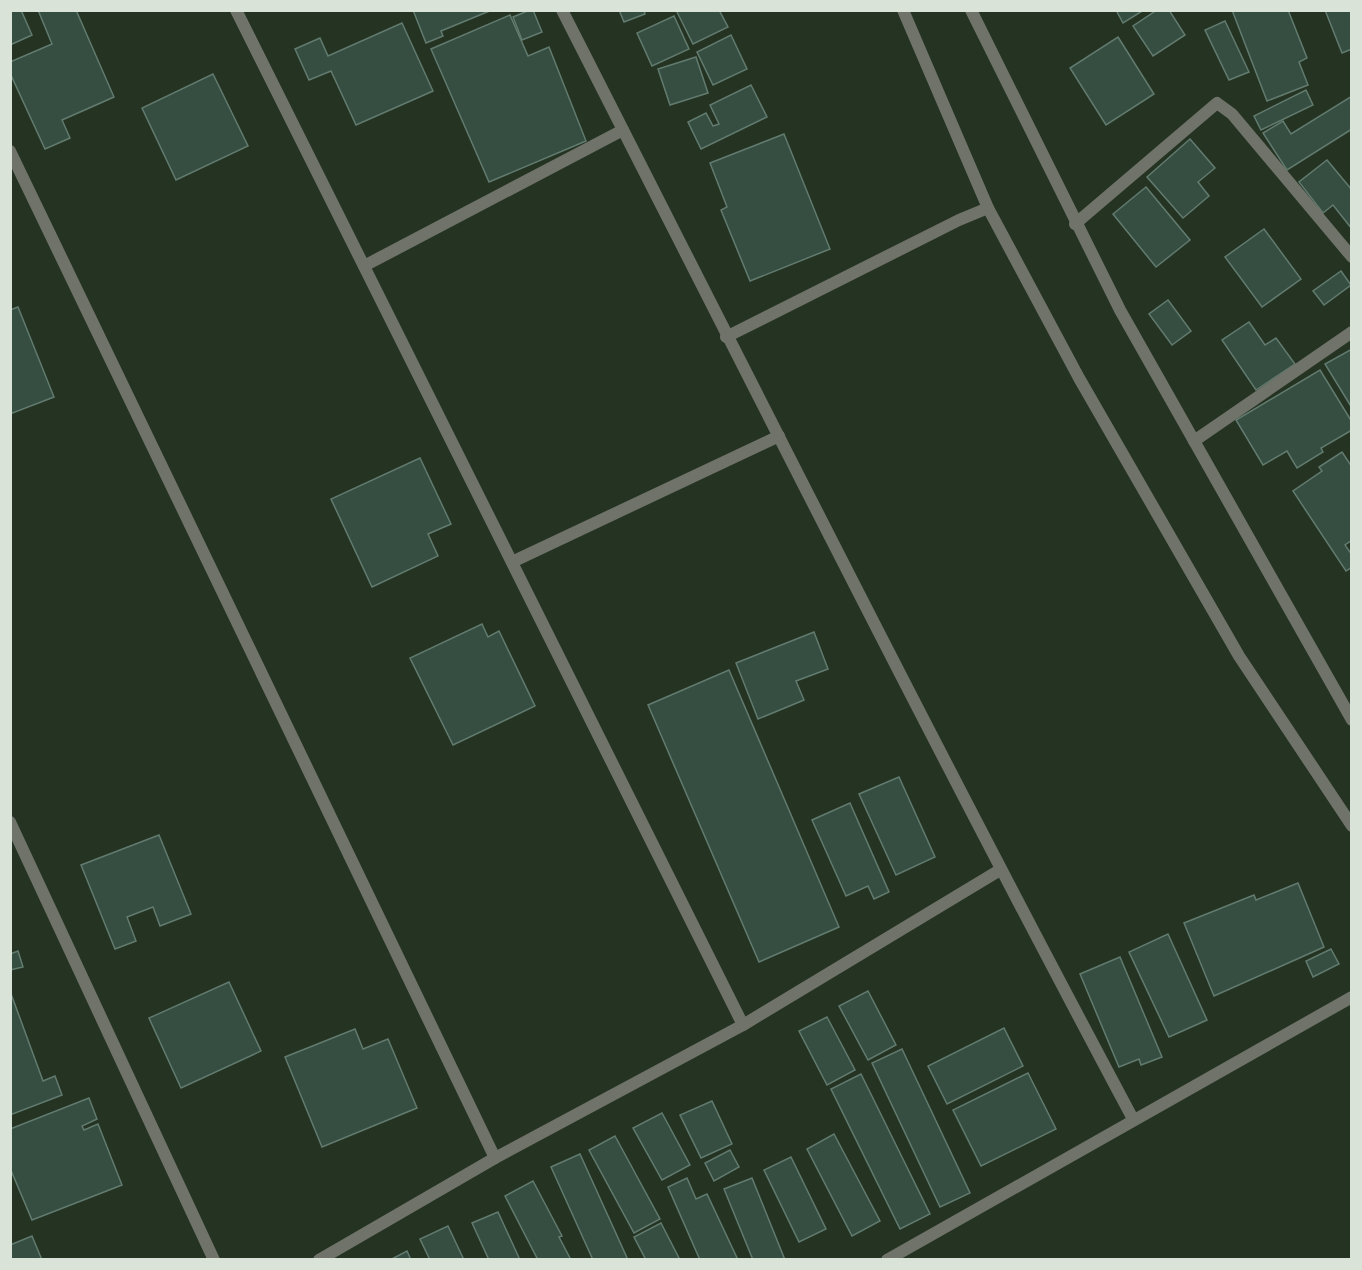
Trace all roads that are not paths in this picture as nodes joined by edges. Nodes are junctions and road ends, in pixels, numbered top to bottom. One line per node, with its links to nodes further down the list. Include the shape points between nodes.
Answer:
1 (236, 10): 10 (street)
2 (562, 10): 5 (street)
3 (903, 10): 7 (street)
4 (972, 10): 8 (street)
5 (623, 130): 10 (street); 12 (street)
6 (10, 151): 23 (street)
7 (988, 208): 12 (street); 18 (street, via 1079,378 1239,656)
8 (1076, 224): 9 (street, via 1217,103 1232,114); 14 (street)
9 (1352, 257)
10 (364, 267): 15 (street)
11 (1352, 332): 14 (street)
12 (726, 337): 13 (street)
13 (779, 436): 15 (street); 19 (street)
14 (1194, 441): 16 (street)
15 (512, 562): 21 (street)
16 (1352, 720)
17 (10, 822): 24 (street)
18 (1352, 826)
19 (1000, 870): 21 (street); 22 (street)
20 (1352, 997): 22 (street)
21 (743, 1025): 23 (street)
22 (1133, 1119): 26 (street)
23 (495, 1158): 25 (street)
24 (214, 1260)
25 (319, 1260)
26 (887, 1260)

